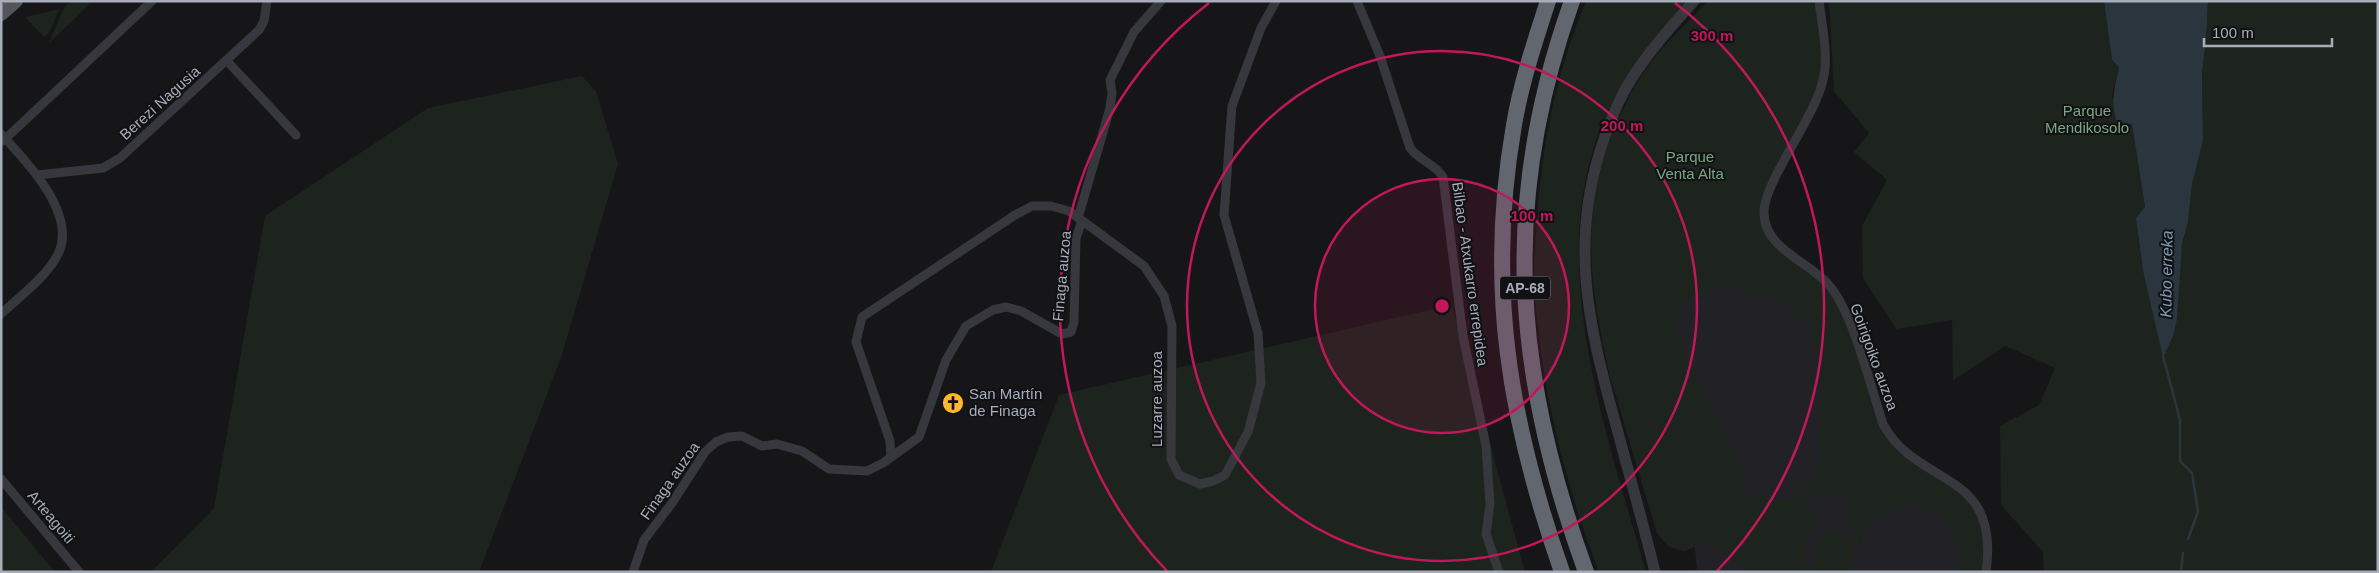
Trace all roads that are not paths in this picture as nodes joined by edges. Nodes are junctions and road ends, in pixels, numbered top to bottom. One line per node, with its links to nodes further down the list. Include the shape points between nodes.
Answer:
1 (16, 1): 11 (main road)
2 (152, 1): 14 (street)
3 (267, 1): 12 (street, Berezi Nagusia, via 259,30)
4 (1161, 1): 16 (street, via 1134,32 1110,80 1110,108)
5 (1276, 1): 16 (street, Luzarre auzoa, via 1261,28 1232,106 1224,215 1258,333 1260,383 1248,432 1225,475 1200,484 1179,475 1171,459 1172,326 1164,296 1144,266)
6 (1357, 1): 22 (street, Bilbao - Atxukarro errepidea, via 1380,56 1410,148 1436,167 1443,177 1462,336 1486,446 1490,504 1486,534)
7 (1548, 1): 23 (highway, AP-68, via 1514,123 1505,194 1502,280 1505,340 1518,423 1533,484)
8 (1572, 1): 24 (highway, AP-68, via 1536,127 1528,196 1524,279 1528,338 1542,426 1562,502)
9 (1694, 1): 25 (street, via 1632,78 1612,117 1597,158 1584,237 1586,292 1598,365)
10 (1819, 1): 26 (street, Goirigoiko auzoa, via 1824,79 1811,114 1765,203 1765,223 1775,241 1828,283 1836,294 1847,315 1890,437 1907,454 1955,483 1974,504 1983,521 1987,540)
11 (1, 14)
12 (227, 61): 13 (street); 15 (street, Berezi Nagusia, via 112,164 103,168)
13 (296, 135)
14 (3, 138): 15 (street)
15 (37, 175): 17 (street, via 48,192 63,233 59,252 50,267)
16 (1080, 219): 18 (street, Finaga auzoa, via 1071,332 1062,334 1021,311 1006,307 993,310 966,326 946,360 919,437); 18 (street, Luzarre auzoa, via 1069,211 1051,206 1032,206 862,317 856,342 890,441)
17 (1, 314)
18 (891, 456): 21 (street, Finaga auzoa, via 867,471 829,469 802,451 777,444 762,446 742,436 716,442 705,452 644,540)
19 (1, 479): 20 (street, Arteagoiti)
20 (80, 572)
21 (633, 572)
22 (1499, 572)
23 (1562, 572)
24 (1586, 572)
25 (1655, 572)
26 (1986, 572)

